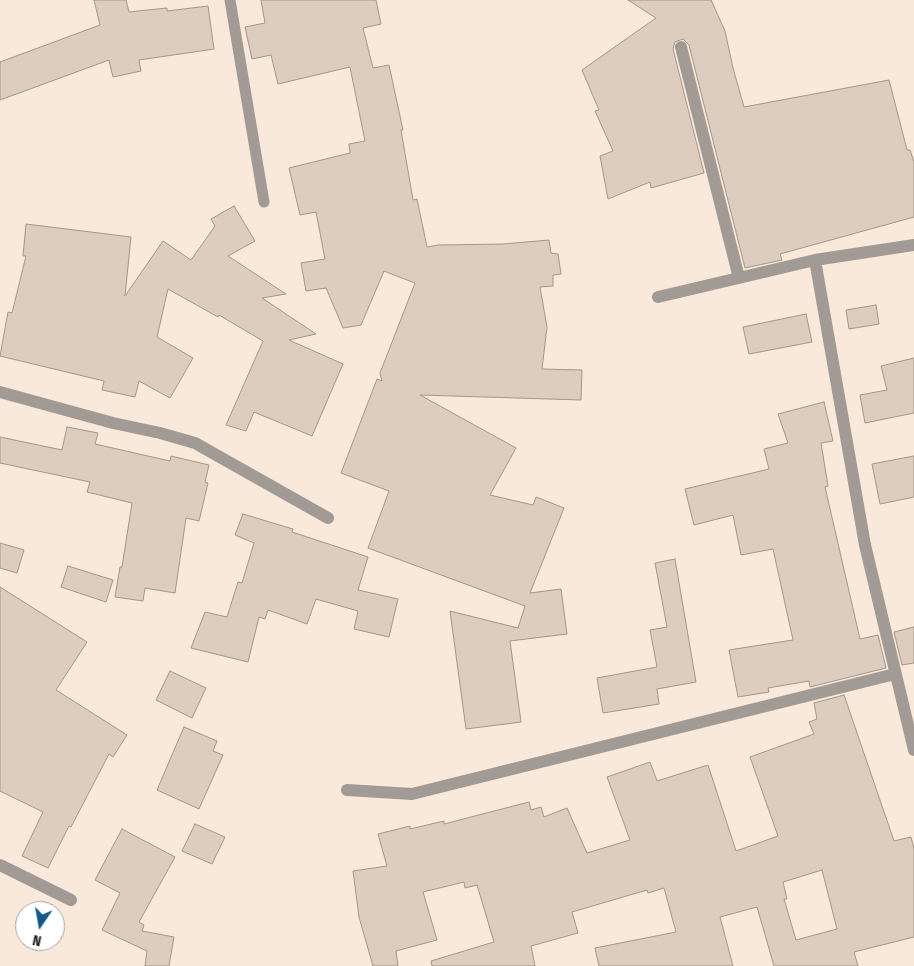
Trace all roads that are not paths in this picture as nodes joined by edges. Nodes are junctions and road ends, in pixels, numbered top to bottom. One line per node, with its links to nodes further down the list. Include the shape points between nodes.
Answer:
1 (230, 0): 3 (lane)
2 (682, 48): 6 (street)
3 (264, 202)
4 (914, 245): 5 (street)
5 (815, 260): 6 (street); 10 (street, via 864,545)
6 (739, 278): 7 (street)
7 (658, 297)
8 (0, 392): 9 (street, via 195,443)
9 (328, 518)
10 (895, 674): 11 (street); 12 (street, via 412,794)
11 (914, 750)
12 (347, 790)
13 (0, 865): 14 (street)
14 (71, 900)

